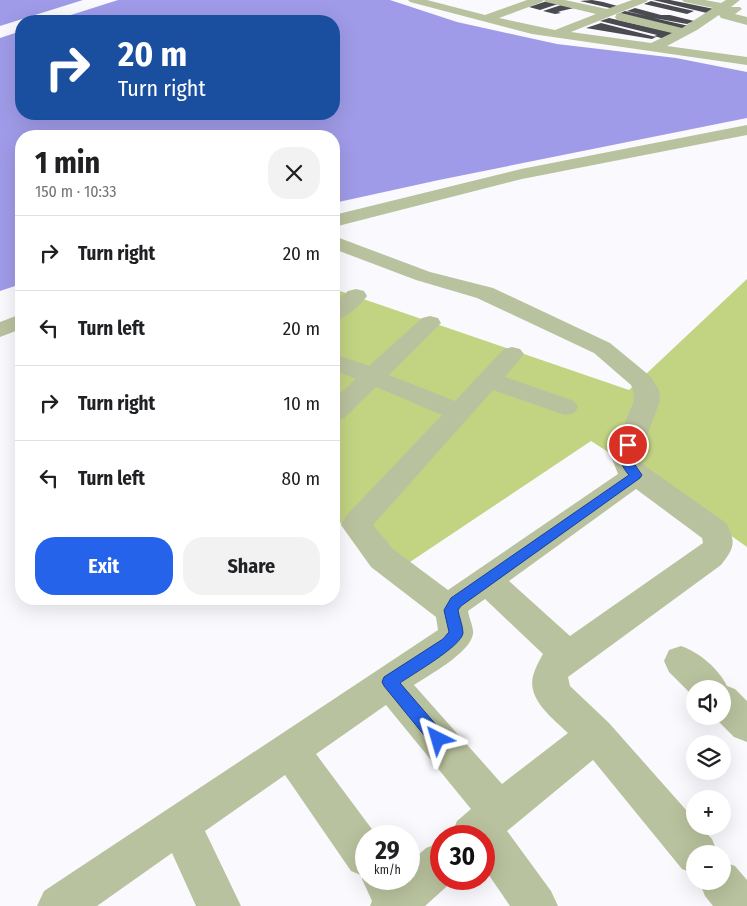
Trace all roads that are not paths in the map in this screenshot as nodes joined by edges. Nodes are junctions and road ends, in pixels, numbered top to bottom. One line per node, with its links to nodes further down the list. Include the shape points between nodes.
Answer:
1 (415, 0): 13 (street)
2 (538, 0): 13 (street)
3 (550, 0): 10 (street)
4 (606, 0): 8 (street)
5 (642, 0): 8 (street)
6 (688, 0): 9 (street)
7 (735, 4): 9 (street); 15 (street, via 725,15)
8 (628, 5): 10 (street)
9 (723, 7): 14 (street)
10 (607, 14): 17 (street)
11 (686, 15): 14 (street)
12 (620, 16): 16 (street)
13 (487, 18): 17 (street)
14 (704, 19): 16 (street)
15 (747, 21)
16 (684, 32): 18 (street)
17 (555, 34): 18 (street)
18 (654, 47): 19 (street)
19 (747, 61)
20 (747, 130): 21 (street, via 520,174)
21 (340, 219)
22 (340, 244): 35 (street, via 423,276 485,292 602,348 646,390 647,401 625,456 628,467)
23 (356, 296): 24 (street)
24 (340, 309)
25 (430, 323): 30 (street)
26 (15, 324): 27 (street)
27 (0, 330)
28 (512, 354): 31 (street)
29 (340, 363): 30 (street)
30 (373, 377): 32 (street); 34 (street)
31 (489, 380): 33 (street); 34 (street)
32 (340, 407)
33 (565, 408)
34 (459, 412): 37 (street, via 356,525 382,558)
35 (636, 475): 36 (street); 38 (street, via 715,531 719,546 710,556)
36 (488, 581): 37 (street, via 456,602); 38 (street)
37 (451, 610): 41 (street, via 456,634 448,643)
38 (568, 656): 44 (street, via 555,665 550,677 553,694)
39 (681, 662): 40 (street)
40 (700, 680)
41 (389, 682): 45 (street); 47 (street)
42 (731, 710): 43 (street)
43 (747, 725)
44 (596, 736): 47 (street); 50 (street)
45 (290, 750): 46 (street); 48 (street)
46 (180, 824): 54 (street); 55 (street)
47 (484, 825)
48 (355, 841)
49 (495, 842): 56 (street)
50 (689, 845)
51 (430, 870): 53 (street)
52 (728, 890): 57 (street)
53 (391, 895)
54 (59, 906)
55 (219, 906)
56 (536, 906)
57 (741, 906)

